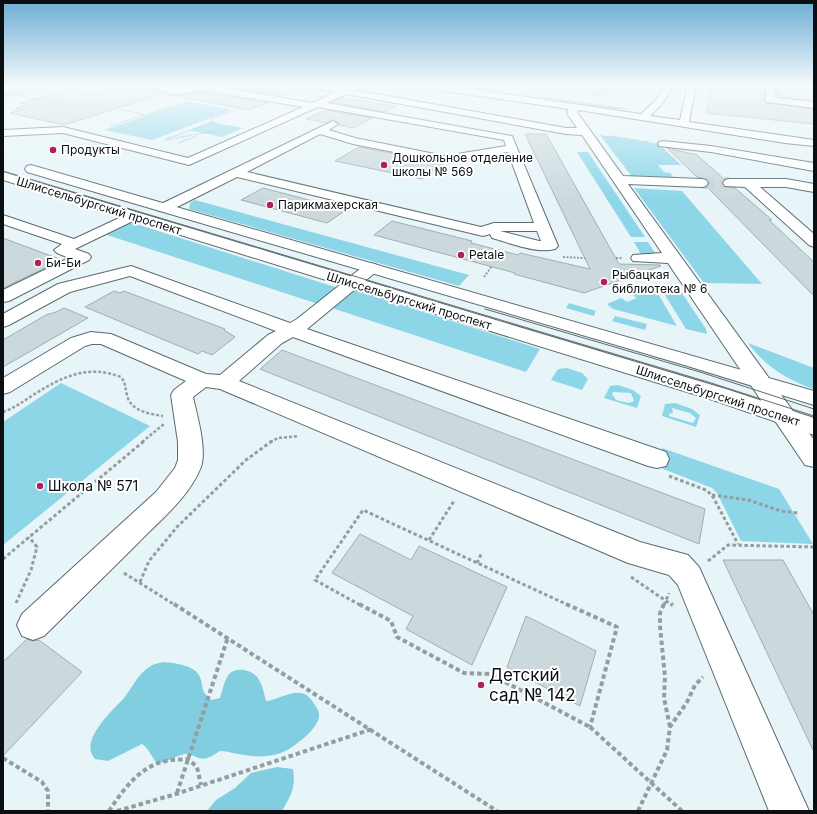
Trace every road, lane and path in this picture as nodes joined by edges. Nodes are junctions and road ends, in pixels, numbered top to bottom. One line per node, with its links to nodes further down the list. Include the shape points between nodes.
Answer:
1 (122, 123): 12 (path)
2 (211, 123): 20 (path)
3 (215, 123): 15 (path)
4 (276, 123): 27 (main road)
5 (332, 123): 11 (main road)
6 (422, 123): 24 (main road, via 508,138)
7 (532, 123): 16 (main road, via 566,131)
8 (579, 123): 16 (main road)
9 (670, 123): 13 (main road)
10 (691, 123): 13 (main road)
11 (321, 125): 24 (main road, via 352,141 445,158); 30 (main road)
12 (110, 127)
13 (691, 127): 21 (main road)
14 (227, 129): 15 (path)
15 (221, 130): 18 (path)
16 (585, 132): 32 (main road)
17 (3, 133): 26 (main road, via 63,130)
18 (204, 133): 20 (path); 23 (path)
19 (606, 136): 22 (path)
20 (158, 142): 23 (path)
21 (814, 143)
22 (663, 144): 29 (main road, via 711,149)
23 (172, 145): 26 (main road)
24 (513, 149): 40 (main road)
25 (194, 150): 27 (main road)
26 (153, 153): 27 (main road, via 189,162)
27 (208, 153)
28 (3, 161): 37 (main road, Шлиссельбургский проспект)
29 (814, 167)
30 (236, 173): 37 (main road); 41 (main road)
31 (3, 176): 38 (main road, Шлиссельбургский проспект)
32 (618, 180): 33 (main road); 45 (main road)
33 (702, 183)
34 (729, 183): 35 (main road)
35 (748, 183): 36 (main road, via 786,182); 42 (main road)
36 (814, 188)
37 (164, 208): 47 (main road, Шлиссельбургский проспект)
38 (132, 216): 43 (main road); 49 (main road, Шлиссельбургский проспект)
39 (3, 219): 43 (main road)
40 (543, 227): 41 (main road, via 494,227); 41 (main road, via 550,246 540,246)
41 (483, 232)
42 (814, 242)
43 (75, 244): 50 (main road, via 62,250 83,257)
44 (640, 258): 45 (main road)
45 (674, 258): 54 (main road)
46 (492, 266): 48 (path)
47 (370, 268): 49 (main road); 54 (main road, Шлиссельбургский проспект)
48 (484, 277)
49 (352, 283): 52 (main road, via 304,323); 59 (main road, Шлиссельбургский проспект, via 721,395)
50 (3, 297)
51 (3, 321): 52 (main road, via 64,288 130,271)
52 (291, 330): 53 (main road); 63 (main road)
53 (213, 381): 55 (main road, via 104,338 91,338 78,342); 58 (main road, via 182,395); 65 (main road)
54 (760, 381): 56 (main road, Шлиссельбургский проспект); 59 (main road)
55 (3, 387)
56 (814, 398)
57 (3, 412): 58 (path, via 62,379 75,374 106,372 120,377 127,385 127,397 132,406 145,412)
58 (176, 415): 67 (path); 73 (main road, via 190,448 190,464 165,499)
59 (785, 418): 60 (main road, Шлиссельбургский проспект); 62 (main road)
60 (814, 427)
61 (304, 437): 77 (path, via 278,438 246,460 177,527 149,561)
62 (814, 458)
63 (657, 459): 64 (path, via 660,472 706,490)
64 (712, 495): 66 (path, via 753,501 783,512); 69 (path)
65 (457, 496): 68 (path); 76 (main road, via 638,554 678,564)
66 (798, 513)
67 (29, 537): 72 (path); 80 (path, via 37,547 31,570)
68 (429, 540): 74 (path); 84 (path, via 363,510 314,580 391,621 397,637 464,673 490,674)
69 (738, 544): 70 (path); 76 (path, via 728,545)
70 (814, 547)
71 (482, 552): 74 (path)
72 (3, 559)
73 (102, 559): 77 (path); 81 (main road)
74 (477, 562): 84 (path, via 617,627)
75 (627, 574): 78 (path)
76 (689, 576): 78 (path, via 670,592); 83 (main road)
77 (140, 582): 82 (path)
78 (666, 599): 79 (path); 85 (path, via 660,613 660,626 665,677 664,698)
79 (677, 608)
80 (13, 609)
81 (33, 625)
82 (228, 637): 86 (path); 88 (path)
83 (729, 671): 85 (path, via 705,675 695,685); 98 (main road)
84 (590, 727): 89 (path)
85 (670, 727): 89 (path, via 667,750)
86 (372, 729): 90 (path); 95 (path)
87 (3, 758): 92 (path, via 42,782 48,791)
88 (188, 759): 90 (path, via 197,766); 91 (path); 93 (path, via 165,762 142,772 121,792)
89 (652, 784): 96 (path); 97 (path)
90 (201, 785): 91 (path)
91 (176, 794): 94 (path)
92 (48, 811)
93 (109, 811)
94 (118, 811)
95 (497, 811)
96 (638, 811)
97 (682, 811)
98 (789, 811)

